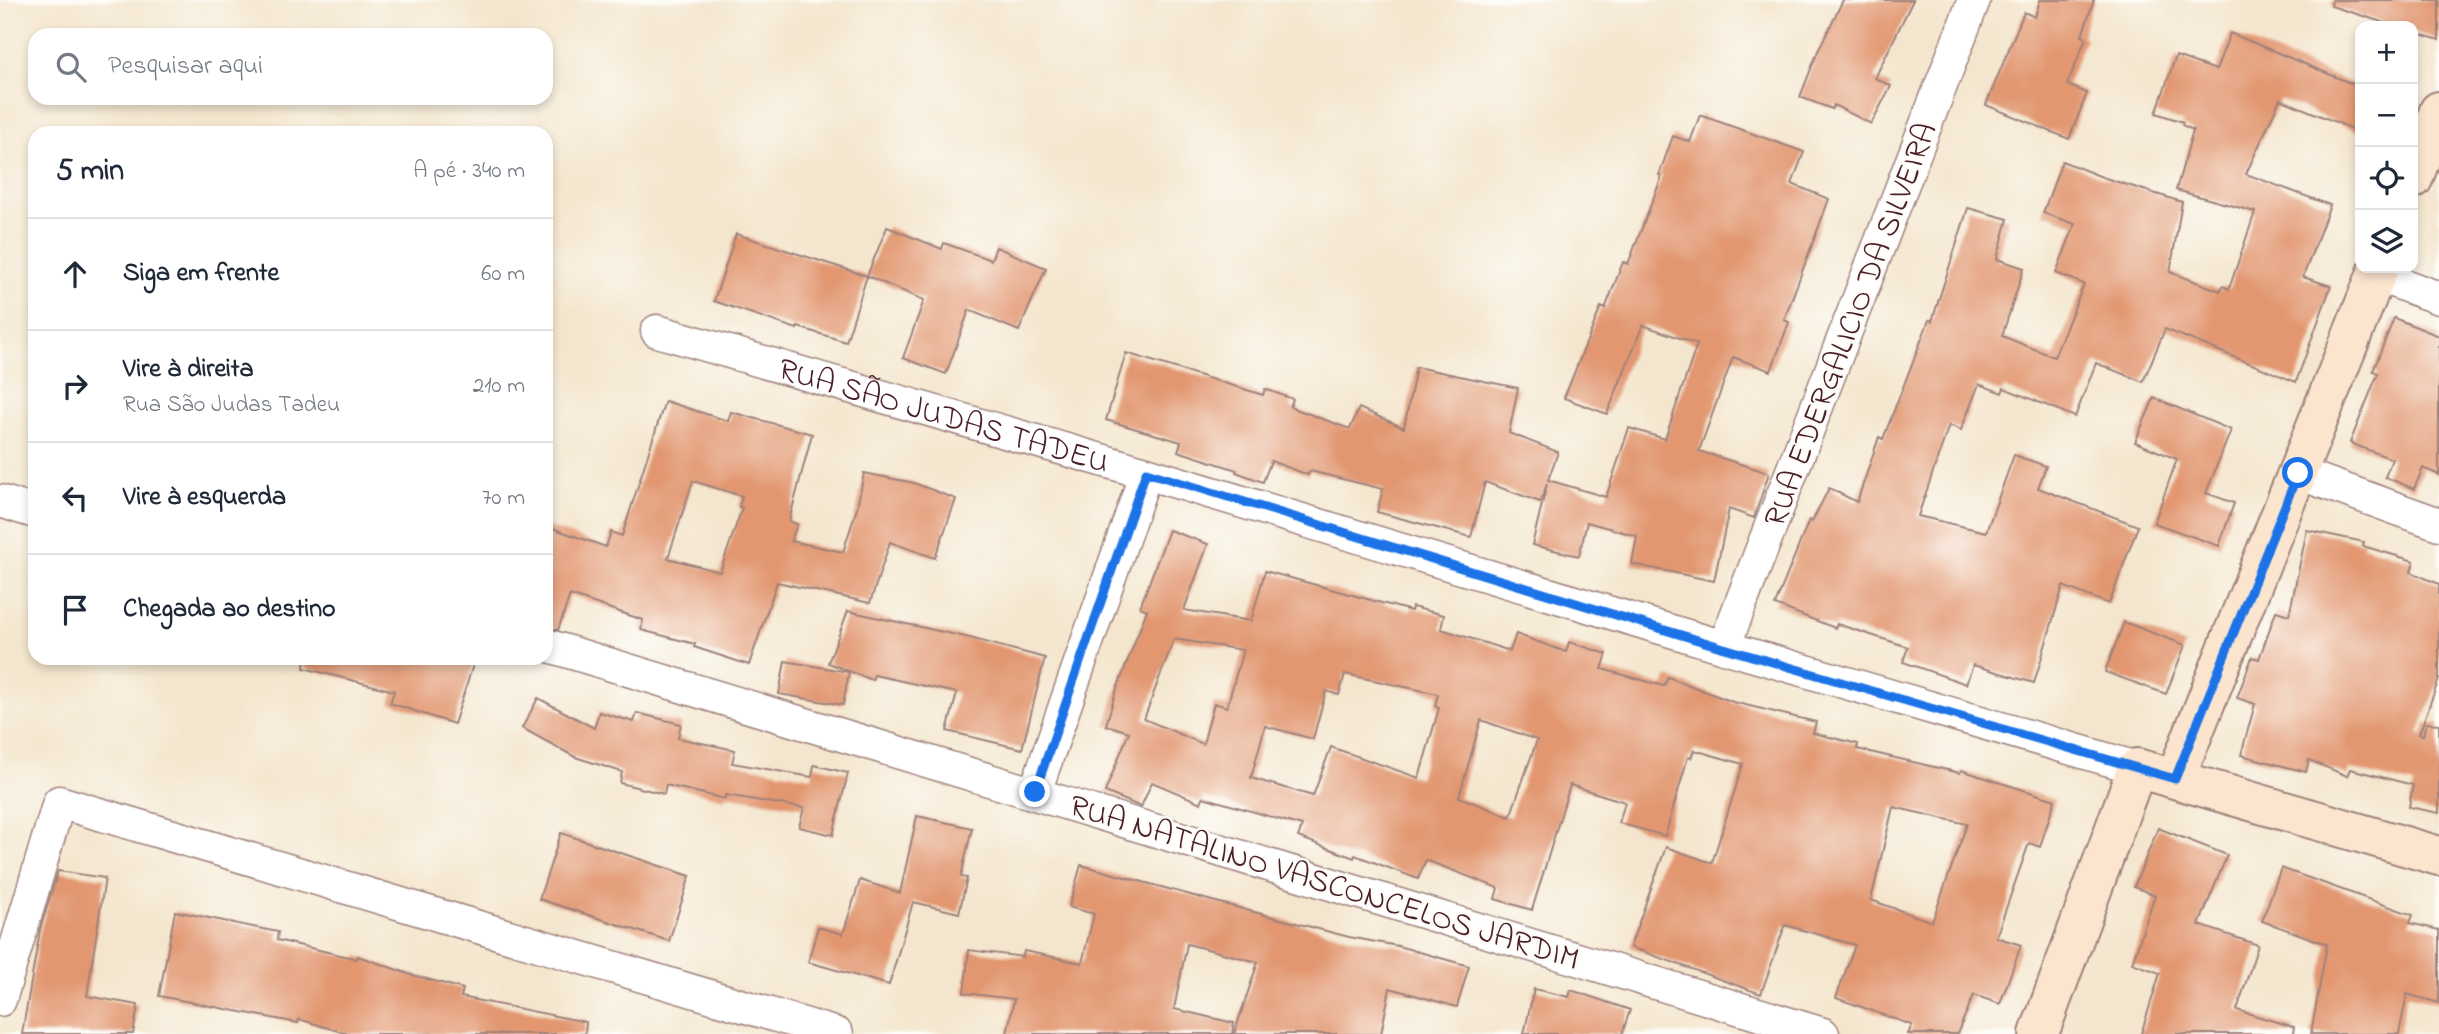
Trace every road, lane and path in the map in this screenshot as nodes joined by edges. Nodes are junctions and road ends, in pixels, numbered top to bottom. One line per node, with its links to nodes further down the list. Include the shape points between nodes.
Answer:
1 (1974, 0): 14 (street, RUA EDERGALICIO DA SILVEIRA)
2 (2439, 111): 3 (street)
3 (2418, 166)
4 (2376, 273): 9 (street)
5 (2382, 273): 6 (street)
6 (2439, 298)
7 (657, 331): 8 (street, RUA SÃO JUDAS TADEU)
8 (1146, 472): 14 (street, RUA SÃO JUDAS TADEU); 17 (street)
9 (2298, 473): 12 (street); 16 (street)
10 (0, 501): 11 (street)
11 (28, 511)
12 (2439, 524)
13 (553, 647): 17 (street, RUA NATALINO VASCONCELOS JARDIM)
14 (1724, 648): 15 (street, RUA SÃO JUDAS TADEU)
15 (2137, 768): 16 (street, RUA SÃO JUDAS TADEU); 22 (street)
16 (2175, 779): 18 (street, RUA SÃO JUDAS TADEU)
17 (1035, 792): 21 (street, RUA NATALINO VASCONCELOS JARDIM)
18 (2439, 856)
19 (2, 987): 20 (street, via 59,802)
20 (837, 1034)
21 (1823, 1034)
22 (2039, 1034)

